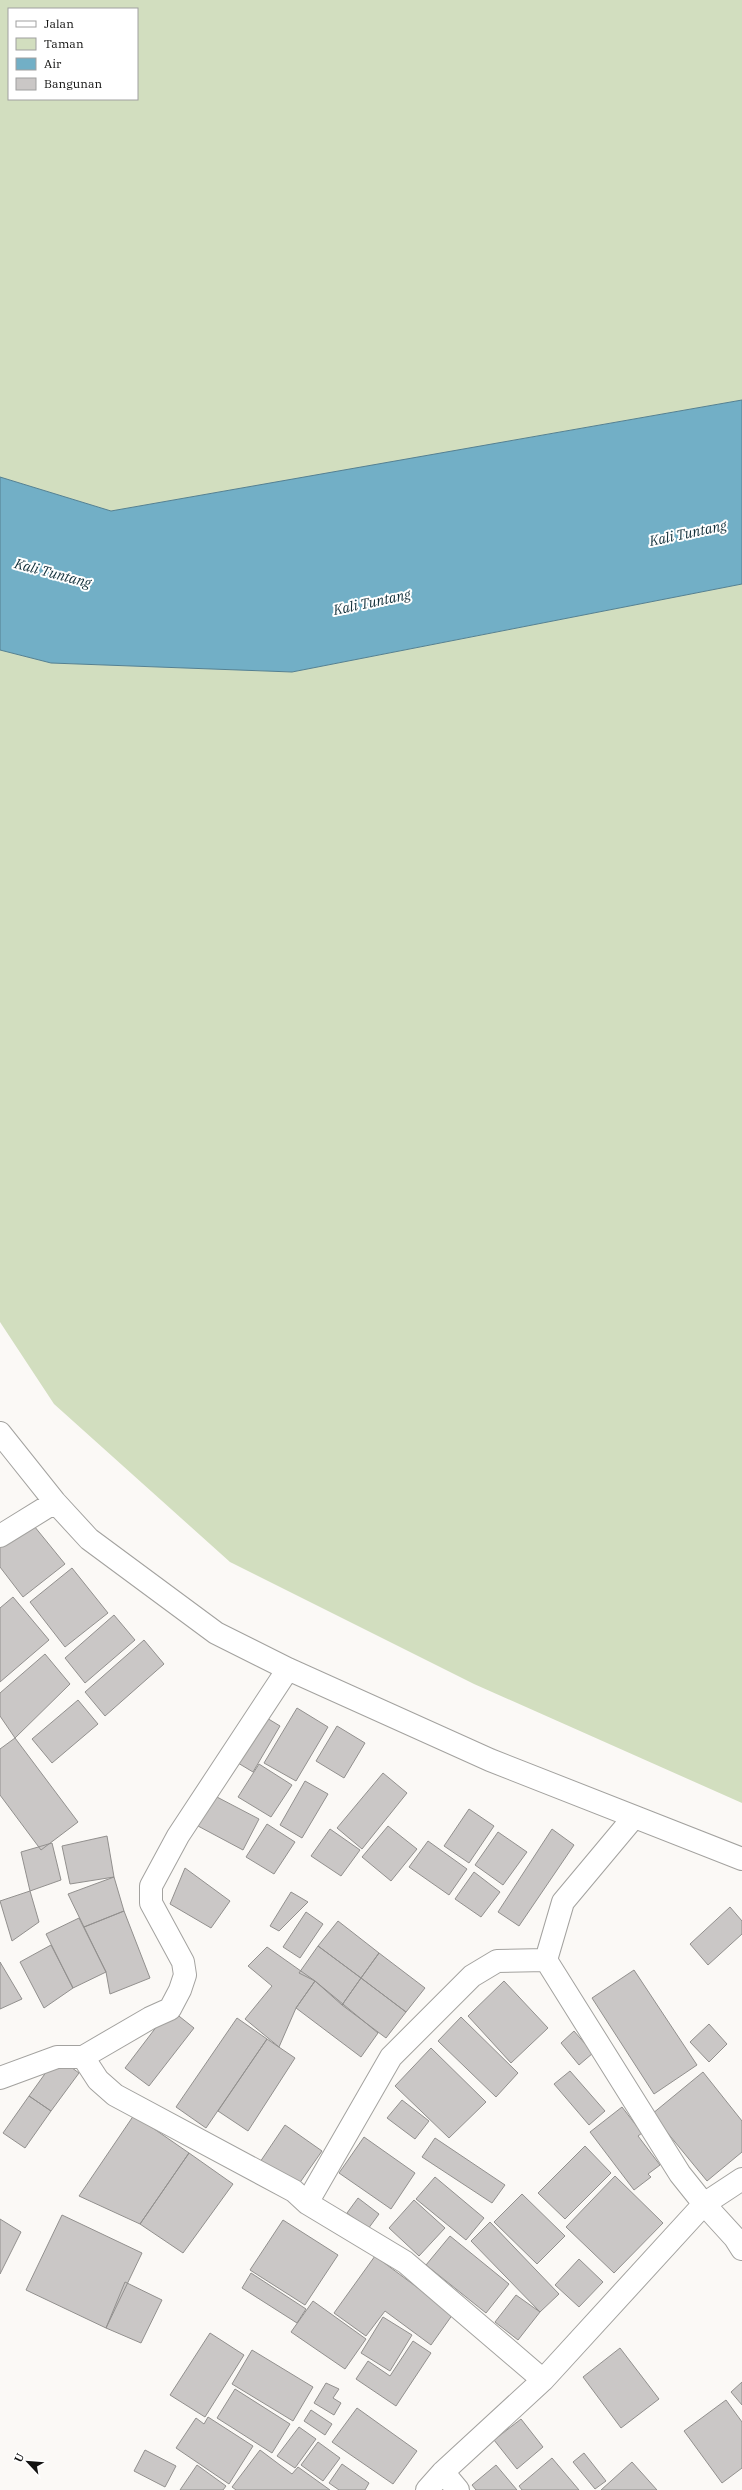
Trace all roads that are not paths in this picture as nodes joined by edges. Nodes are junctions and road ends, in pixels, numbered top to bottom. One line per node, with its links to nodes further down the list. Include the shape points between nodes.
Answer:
1 (0, 1433): 2 (street)
2 (55, 1502): 3 (street); 4 (street, via 89,1539 216,1633)
3 (0, 1536)
4 (288, 1669): 5 (street, via 490,1760); 8 (street, via 178,1836 151,1886 151,1903 183,1962 185,1975 170,2009)
5 (634, 1817): 6 (street); 7 (street, via 563,1902)
6 (742, 1859)
7 (546, 1960): 11 (street, via 497,1961 472,1976 391,2057); 12 (street, via 680,2174)
8 (83, 2057): 9 (street, via 57,2057); 11 (street, via 98,2080 115,2095 294,2191)
9 (0, 2078)
10 (742, 2179): 12 (street)
11 (307, 2203): 14 (street, via 405,2262)
12 (704, 2204): 13 (street); 14 (street)
13 (742, 2249)
14 (543, 2380): 15 (street)
15 (443, 2472): 16 (street); 17 (street)
16 (427, 2490)
17 (458, 2490)

